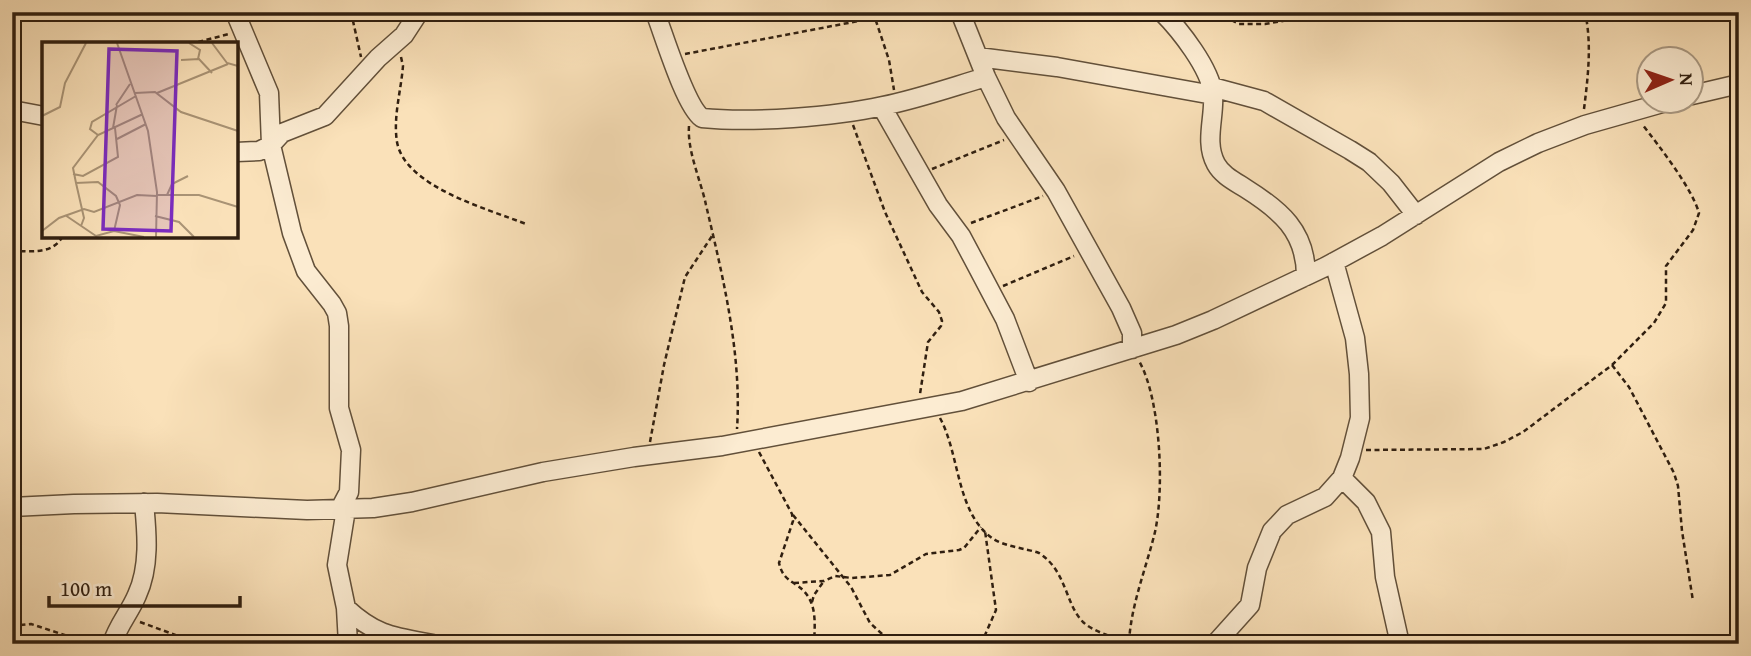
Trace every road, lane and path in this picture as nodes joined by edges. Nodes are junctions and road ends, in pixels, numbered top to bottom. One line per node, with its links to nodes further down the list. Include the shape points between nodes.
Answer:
1 (235, 12): 13 (street)
2 (351, 12): 18 (path)
3 (419, 12): 15 (street)
4 (655, 12): 16 (street)
5 (873, 12): 12 (path)
6 (906, 12): 12 (path)
7 (960, 12): 17 (street)
8 (1162, 12): 21 (street, via 1204,68)
9 (1175, 12): 10 (path, via 1219,14 1240,24)
10 (1335, 12)
11 (1585, 12): 30 (path, via 1589,49)
12 (877, 19): 16 (path); 23 (path, via 889,60)
13 (242, 30): 14 (path); 32 (street, via 268,93)
14 (197, 42)
15 (395, 45): 18 (street); 37 (path, via 403,66 396,132 404,161 424,179 458,198)
16 (671, 56): 29 (street)
17 (978, 57): 19 (street); 21 (street)
18 (364, 74): 32 (street, via 325,116 282,133)
19 (986, 78): 23 (street); 31 (street)
20 (1739, 84): 22 (street)
21 (1212, 91): 36 (street, via 1264,101 1350,150 1391,183); 44 (street, via 1211,149 1216,165 1290,222 1306,259)
22 (1706, 92)
23 (890, 104): 26 (street); 34 (street)
24 (12, 110): 28 (street)
25 (1636, 110): 27 (street)
26 (848, 111): 29 (street, via 743,119); 50 (path, via 885,212 922,292 942,321 928,342 920,393)
27 (1632, 111): 30 (street); 47 (path, via 1669,159 1699,213 1693,230 1666,266 1667,296 1661,312)
28 (42, 116)
29 (698, 116): 39 (path, via 689,130)
30 (1581, 126): 36 (street, via 1499,162)
31 (1017, 134): 34 (path); 35 (street)
32 (271, 145): 33 (street); 57 (street, via 306,271 337,313 339,408 351,450 349,492)
33 (238, 152)
34 (919, 174): 38 (street)
35 (1056, 191): 38 (path); 41 (street)
36 (1416, 215): 43 (street)
37 (526, 224)
38 (955, 229): 45 (street)
39 (712, 236): 51 (path, via 727,306); 53 (path, via 685,276)
40 (62, 238): 42 (path, via 51,249)
41 (1090, 249): 45 (path); 46 (street, via 1132,333)
42 (12, 251)
43 (1334, 262): 44 (street); 52 (street, via 1355,338 1359,374 1360,418)
44 (1306, 275): 46 (street, via 1213,320)
45 (991, 291): 48 (street)
46 (1132, 349): 48 (street); 70 (path, via 1147,374 1154,406 1159,508)
47 (1612, 365): 52 (path, via 1523,432 1484,449); 64 (path, via 1629,387 1674,472)
48 (1029, 382): 49 (street)
49 (934, 406): 50 (street); 59 (path, via 948,432 965,495)
50 (909, 411): 51 (street)
51 (744, 442): 53 (street); 58 (path)
52 (1353, 450): 54 (street)
53 (647, 455): 57 (street, via 543,472 412,502)
54 (1342, 478): 79 (street, via 1325,497 1287,515 1272,531 1257,568 1250,605); 80 (street, via 1366,502 1381,532)
55 (144, 503): 56 (street); 57 (street); 67 (street, via 148,540 143,580)
56 (12, 508)
57 (343, 509): 66 (street, via 337,565)
58 (792, 514): 61 (path); 63 (path, via 779,563 784,576)
59 (981, 527): 60 (path); 61 (path, via 959,551 926,554 890,575)
60 (985, 531): 70 (path, via 993,539 1045,556 1084,622); 78 (path, via 996,610)
61 (842, 577): 62 (path); 77 (path, via 870,623)
62 (824, 581): 63 (path); 65 (path)
63 (794, 583): 65 (path)
64 (1693, 601)
65 (812, 602): 76 (path)
66 (346, 608): 74 (street); 75 (street, via 385,635)
67 (123, 619): 69 (path); 72 (street)
68 (12, 626): 71 (path, via 31,624)
69 (189, 641): 73 (path)
70 (1129, 643)
71 (92, 644)
72 (112, 644)
73 (200, 644)
74 (348, 644)
75 (433, 644)
76 (814, 644)
77 (893, 644)
78 (981, 644)
79 (1215, 644)
80 (1399, 644)

